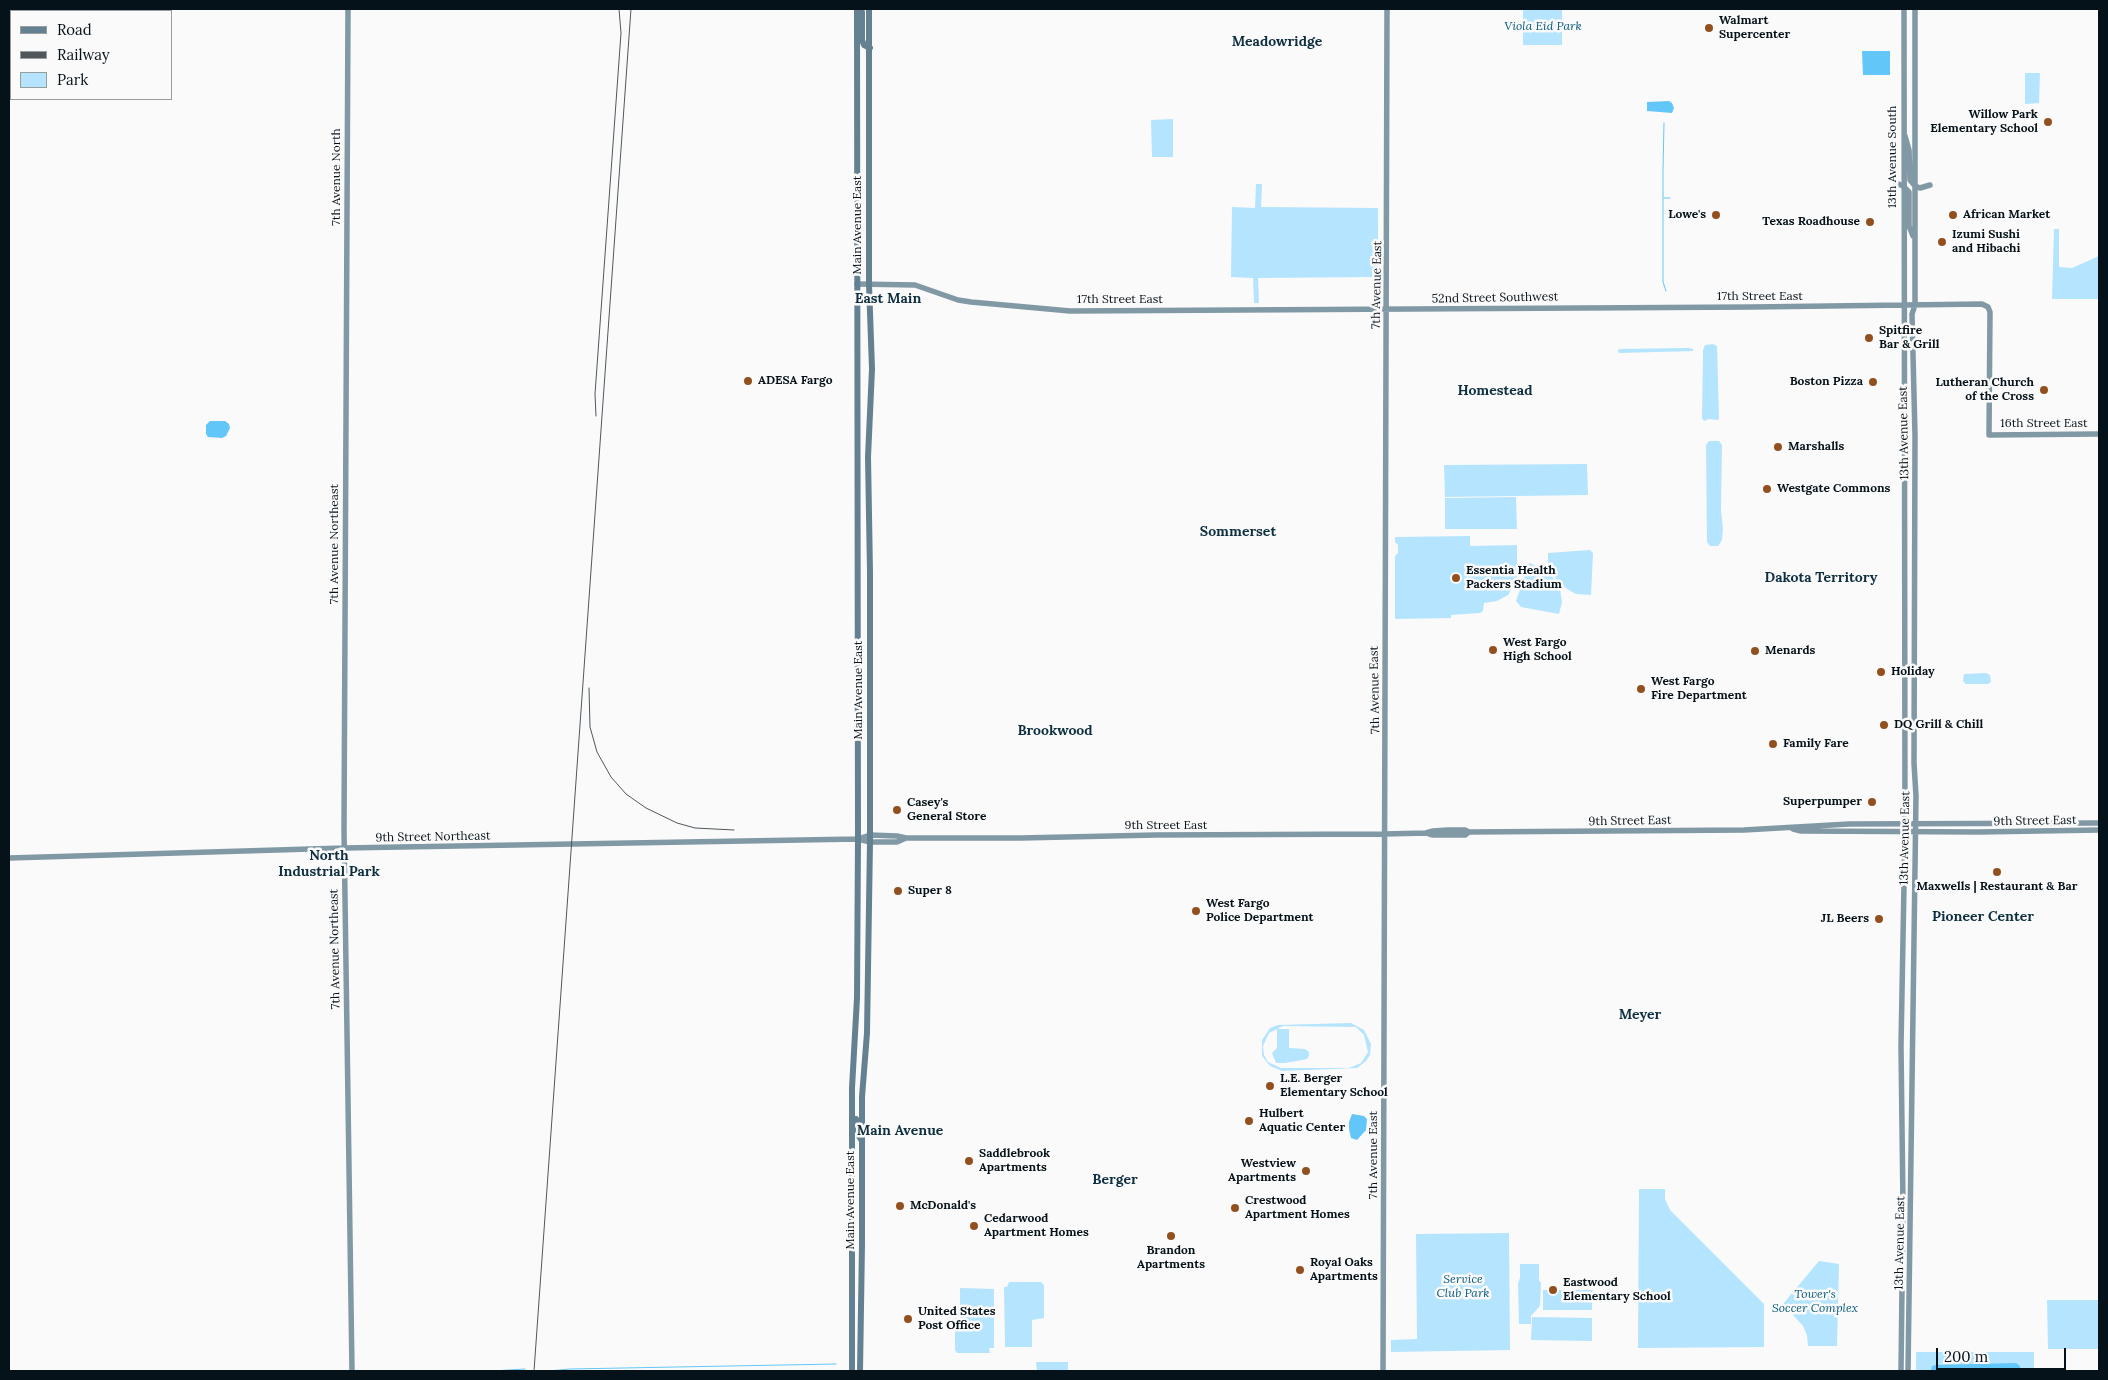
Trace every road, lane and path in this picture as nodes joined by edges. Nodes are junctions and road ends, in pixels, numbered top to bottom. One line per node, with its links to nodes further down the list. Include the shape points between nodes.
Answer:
1 (348, 9): 22 (street, 7th Avenue North)
2 (859, 9): 7 (main road, via 862,12 862,40); 16 (main road, Main Avenue East)
3 (869, 9): 7 (main road, Main Avenue East)
4 (1387, 9): 21 (street, 7th Avenue East)
5 (1904, 9): 8 (street, 13th Avenue South)
6 (1915, 9): 10 (street, 13th Avenue South)
7 (870, 48): 17 (main road, Main Avenue East)
8 (1903, 129): 9 (street, 13th Avenue South); 13 (street, via 1909,150 1909,176)
9 (1903, 172): 11 (street); 12 (street, 13th Avenue South)
10 (1915, 173): 13 (street, 13th Avenue South); 13 (street, via 1919,181 1930,185)
11 (1896, 183): 12 (street); 14 (street, via 1892,185 1901,191)
12 (1903, 186): 14 (street, 13th Avenue South); 15 (street, via 1909,192 1909,226)
13 (1918, 187): 15 (street, 13th Avenue South)
14 (1903, 199): 18 (street, 13th Avenue South)
15 (1915, 241): 19 (street, 13th Avenue South)
16 (857, 284): 17 (street, 17th Street East); 34 (main road, Main Avenue East)
17 (869, 284): 21 (street, 17th Street East, via 915,285 958,300 1070,310); 33 (main road, Main Avenue East, via 872,369 868,457)
18 (1903, 305): 19 (street, 17th Street East); 20 (street, 17th Street East); 25 (street, 13th Avenue East)
19 (1915, 305): 24 (street, 17th Street East, via 1984,304 1989,310); 26 (street, 13th Avenue East, via 1912,314)
20 (1604, 307): 21 (street, 52nd Street Southwest)
21 (1386, 308): 32 (street, 7th Avenue East)
22 (346, 346): 35 (street, 7th Avenue Northeast)
23 (2099, 434): 24 (street, 16th Street East)
24 (1990, 435)
25 (1905, 824): 26 (street, 9th Street East); 28 (street, 9th Street East); 30 (street, 13th Avenue East)
26 (1915, 824): 27 (street, 9th Street East); 31 (street, 13th Avenue East)
27 (2099, 824)
28 (1791, 828): 30 (street, 9th Street East, via 1800,831); 32 (street, 9th Street East)
29 (2099, 830): 31 (street, 9th Street East)
30 (1905, 831): 31 (street, 9th Street East); 45 (street, 13th Avenue East)
31 (1914, 831): 46 (street, 13th Avenue East)
32 (1384, 834): 33 (street, 9th Street East); 44 (street, 7th Avenue East)
33 (870, 838): 34 (street, 9th Street East); 38 (main road, Main Avenue East)
34 (858, 839): 35 (street, 9th Street Northeast); 37 (main road, Main Avenue East)
35 (344, 848): 36 (street, 9th Street Northeast); 41 (street, 7th Avenue Northeast)
36 (9, 858)
37 (858, 904): 38 (main road, via 862,916 862,948); 39 (main road, Main Avenue East, via 858,998)
38 (868, 954): 40 (main road, Main Avenue East)
39 (852, 1088): 40 (main road, via 856,1100 857,1133); 42 (main road, Main Avenue East)
40 (862, 1141): 43 (main road, Main Avenue East)
41 (352, 1371)
42 (852, 1371)
43 (860, 1371)
44 (1383, 1371)
45 (1901, 1371)
46 (1908, 1371)

